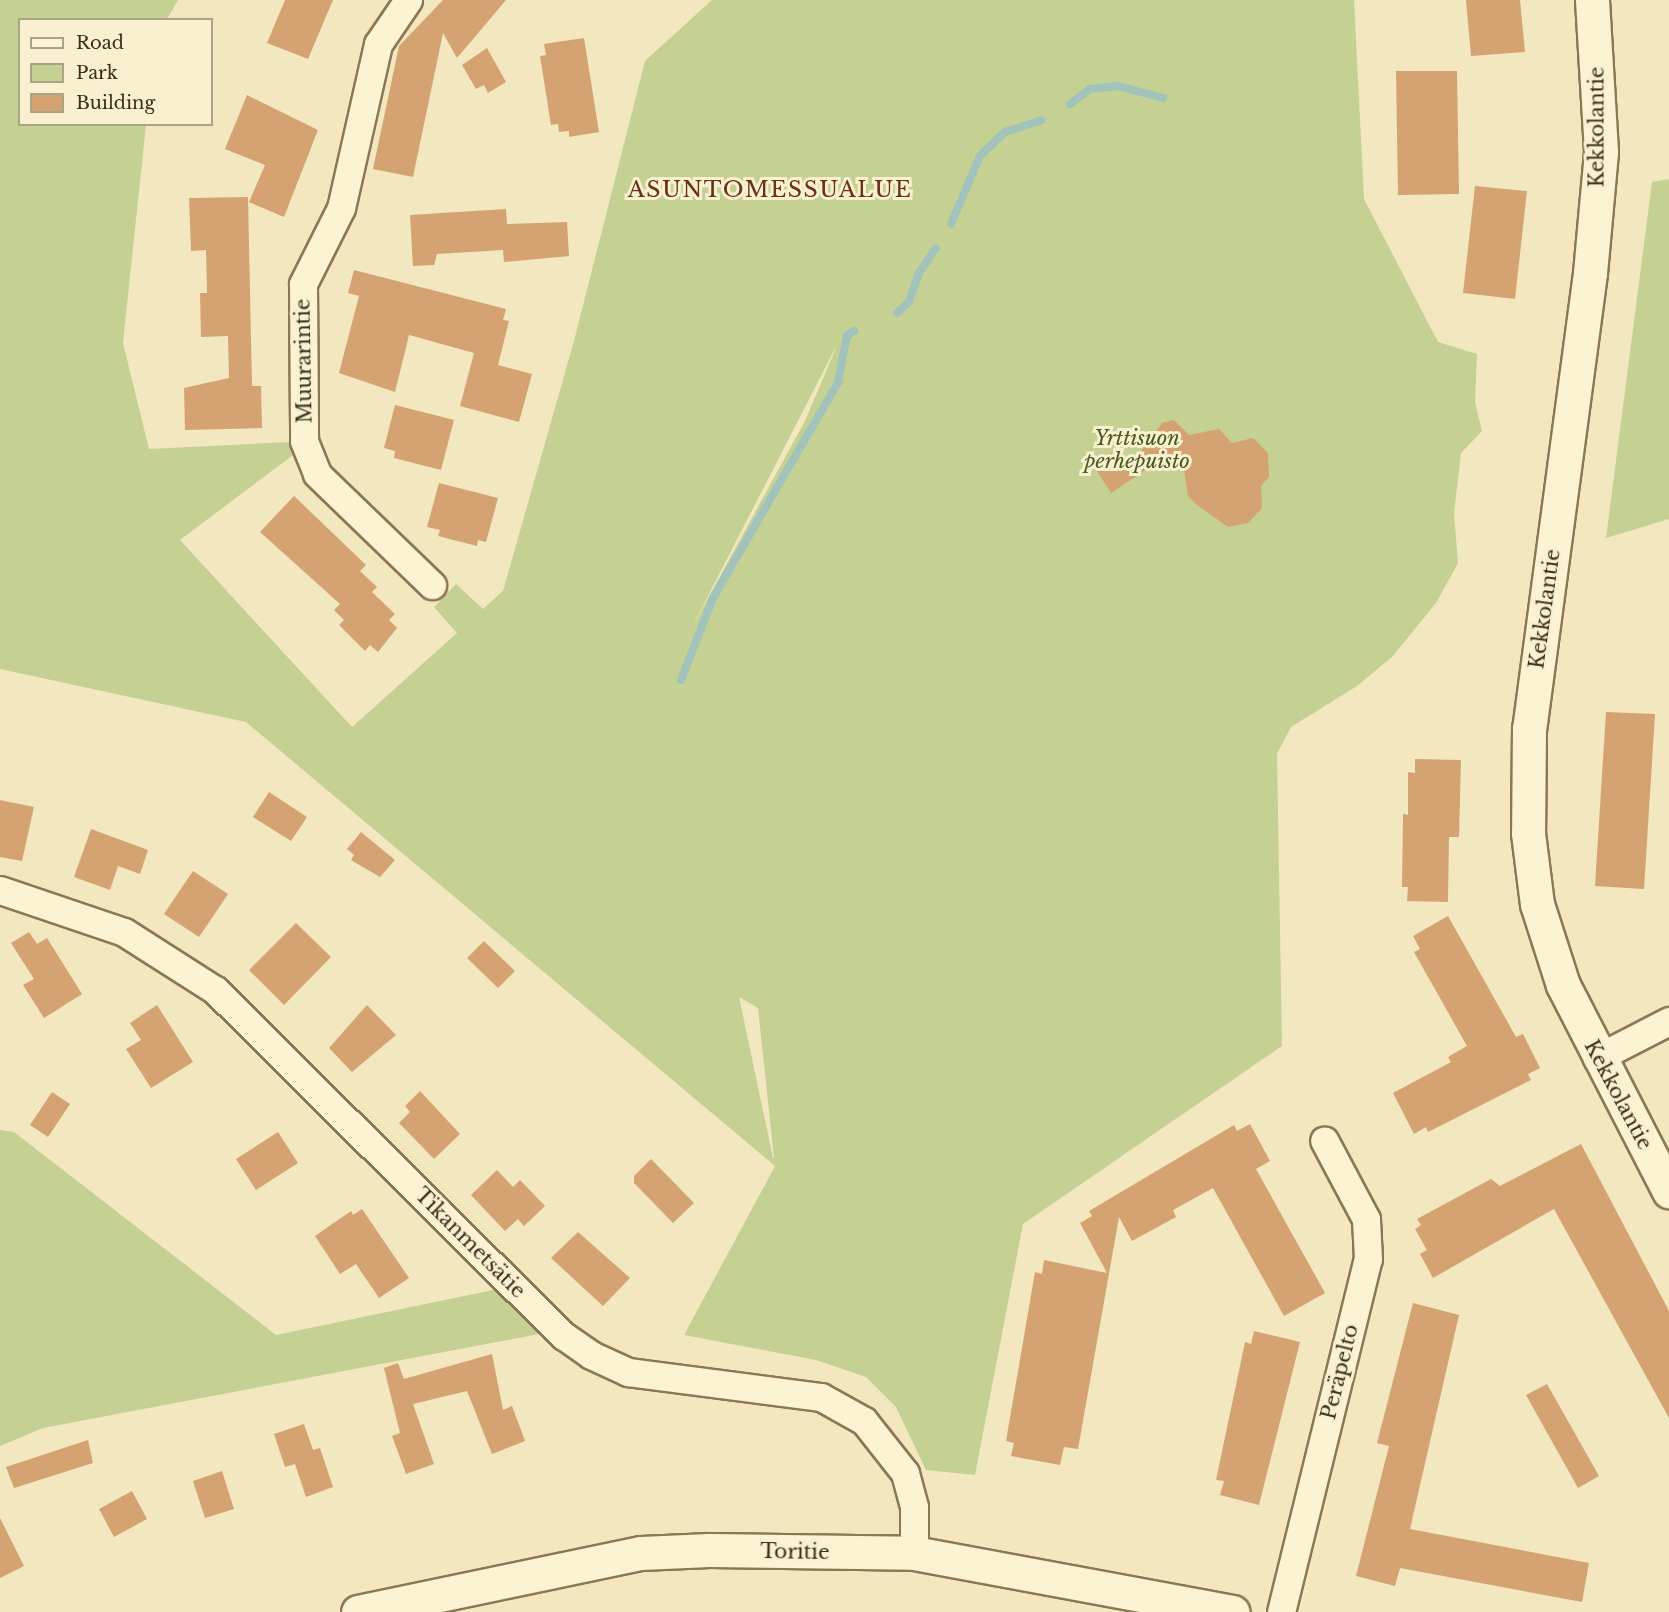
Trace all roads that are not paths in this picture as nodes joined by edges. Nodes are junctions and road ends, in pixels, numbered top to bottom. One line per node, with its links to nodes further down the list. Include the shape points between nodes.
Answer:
1 (408, 0): 3 (street, Muurarintie, via 378,44 341,208 303,284 304,441 317,474)
2 (1592, 0): 6 (street, Kekkolantie, via 1601,152 1590,273 1529,728 1528,833 1537,904 1563,986)
3 (432, 585)
4 (0, 890): 9 (street, Tikanmetsätie, via 124,933 215,990 556,1328 591,1355 628,1372 820,1397 864,1421 905,1473 914,1507)
5 (1669, 1021): 6 (street)
6 (1597, 1058): 8 (street, Kekkolantie)
7 (1324, 1140): 12 (street, Peräpelto, via 1366,1219 1368,1258)
8 (1669, 1191)
9 (914, 1553): 10 (street, Toritie, via 641,1553); 11 (street, Toritie)
10 (357, 1612)
11 (1233, 1612)
12 (1281, 1612)

